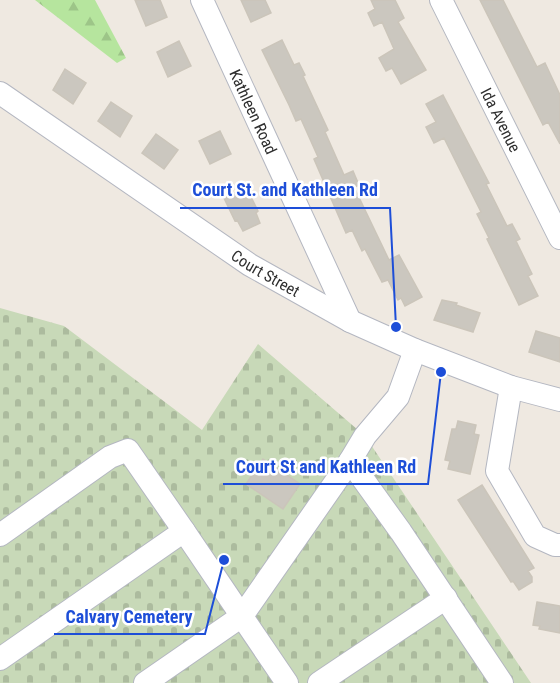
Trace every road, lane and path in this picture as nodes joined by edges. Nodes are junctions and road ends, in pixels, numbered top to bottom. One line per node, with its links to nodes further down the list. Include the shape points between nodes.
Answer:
1 (202, 0): 5 (street, Kathleen Road)
2 (441, 0): 4 (street, Ida Avenue)
3 (0, 93): 5 (street, Court Street, via 250,265)
4 (560, 238)
5 (350, 321): 6 (street, Court Street)
6 (415, 350): 7 (street, Court Street); 9 (street, via 398,397)
7 (511, 387): 8 (street, Court Street); 12 (street, via 497,471 535,536)
8 (560, 400)
9 (350, 461): 13 (street); 14 (street)
10 (184, 531): 11 (street, via 128,450 110,457); 14 (street); 15 (street)
11 (0, 535)
12 (560, 544)
13 (446, 598): 18 (street); 19 (street)
14 (242, 616): 16 (street); 17 (street)
15 (0, 659)
16 (145, 683)
17 (287, 683)
18 (319, 683)
19 (502, 683)

